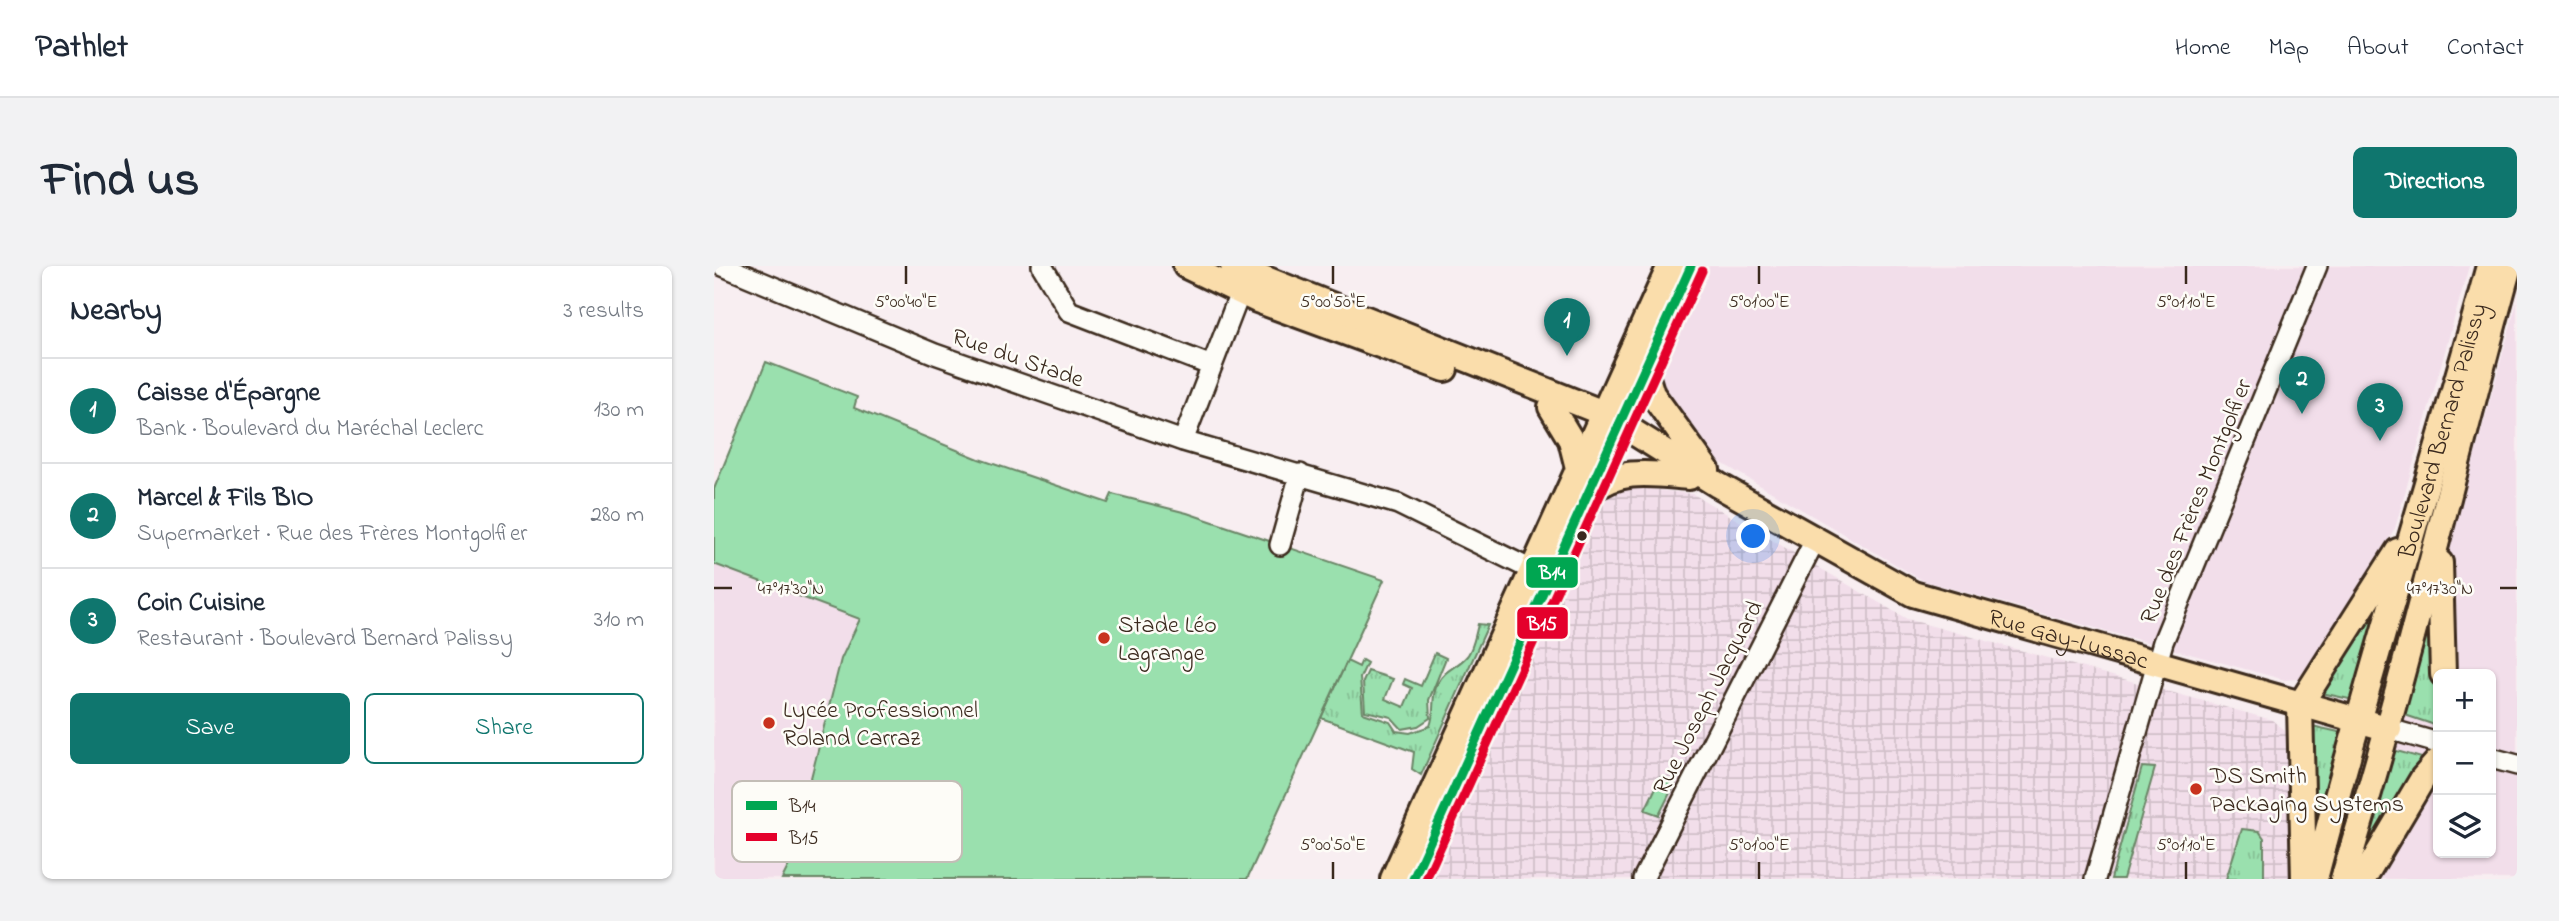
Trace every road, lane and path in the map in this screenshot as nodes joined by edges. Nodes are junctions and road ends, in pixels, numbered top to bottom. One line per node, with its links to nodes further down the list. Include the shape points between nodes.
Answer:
1 (723, 266): 14 (street, Rue du Stade, via 935,354)
2 (1042, 266): 10 (street, via 1069,312)
3 (1186, 266): 9 (main road)
4 (1671, 266): 11 (main road)
5 (1691, 266): 11 (main road)
6 (2317, 266): 26 (street, Rue des Frères Montgolfier)
7 (2489, 266): 21 (main road, Boulevard Bernard Palissy, via 2440,447)
8 (2510, 266): 20 (main road, Boulevard Bernard Palissy)
9 (1242, 274): 10 (street); 12 (main road)
10 (1212, 366): 14 (street)
11 (1633, 372): 12 (main road); 13 (main road); 18 (main road)
12 (1557, 402): 13 (main road); 15 (main road)
13 (1609, 425): 15 (main road); 17 (main road, Rue Gay-Lussac); 18 (main road, Rue Gay-Lussac); 19 (main road)
14 (1182, 440): 16 (street, Rue du Stade)
15 (1578, 468): 24 (main road)
16 (1300, 474): 23 (street); 24 (street, Rue du Stade, via 1398,504)
17 (1689, 477): 18 (main road, Rue Gay-Lussac); 19 (main road, via 1621,474)
18 (1718, 485): 22 (main road, Rue Gay-Lussac)
19 (1590, 492): 37 (main road)
20 (2439, 531): 27 (main road); 30 (main road, Boulevard Bernard Palissy)
21 (2410, 534): 25 (main road, Boulevard Bernard Palissy); 28 (main road)
22 (1816, 538): 26 (main road, Rue Gay-Lussac, via 1924,598); 38 (street, Rue Joseph Jacquard)
23 (1280, 545)
24 (1532, 570): 36 (main road)
25 (2376, 657): 29 (main road, Boulevard Bernard Palissy); 30 (main road)
26 (2157, 662): 28 (main road, Rue Gay-Lussac); 39 (street, Rue des Frères Montgolfier)
27 (2443, 669)
28 (2300, 705): 29 (main road, Rue Gay-Lussac); 40 (main road)
29 (2358, 721): 30 (main road, Rue Gay-Lussac); 35 (main road); 41 (main road, Boulevard Bernard Palissy)
30 (2389, 729): 31 (street, Rue Gay-Lussac); 35 (main road, Boulevard Bernard Palissy)
31 (2433, 742)
32 (2496, 759): 33 (street)
33 (2517, 765)
34 (2433, 767): 43 (main road)
35 (2368, 799): 42 (main road, Boulevard Bernard Palissy)
36 (1393, 879)
37 (1413, 879)
38 (1643, 879)
39 (2095, 879)
40 (2304, 879)
41 (2315, 879)
42 (2343, 879)
43 (2363, 879)

